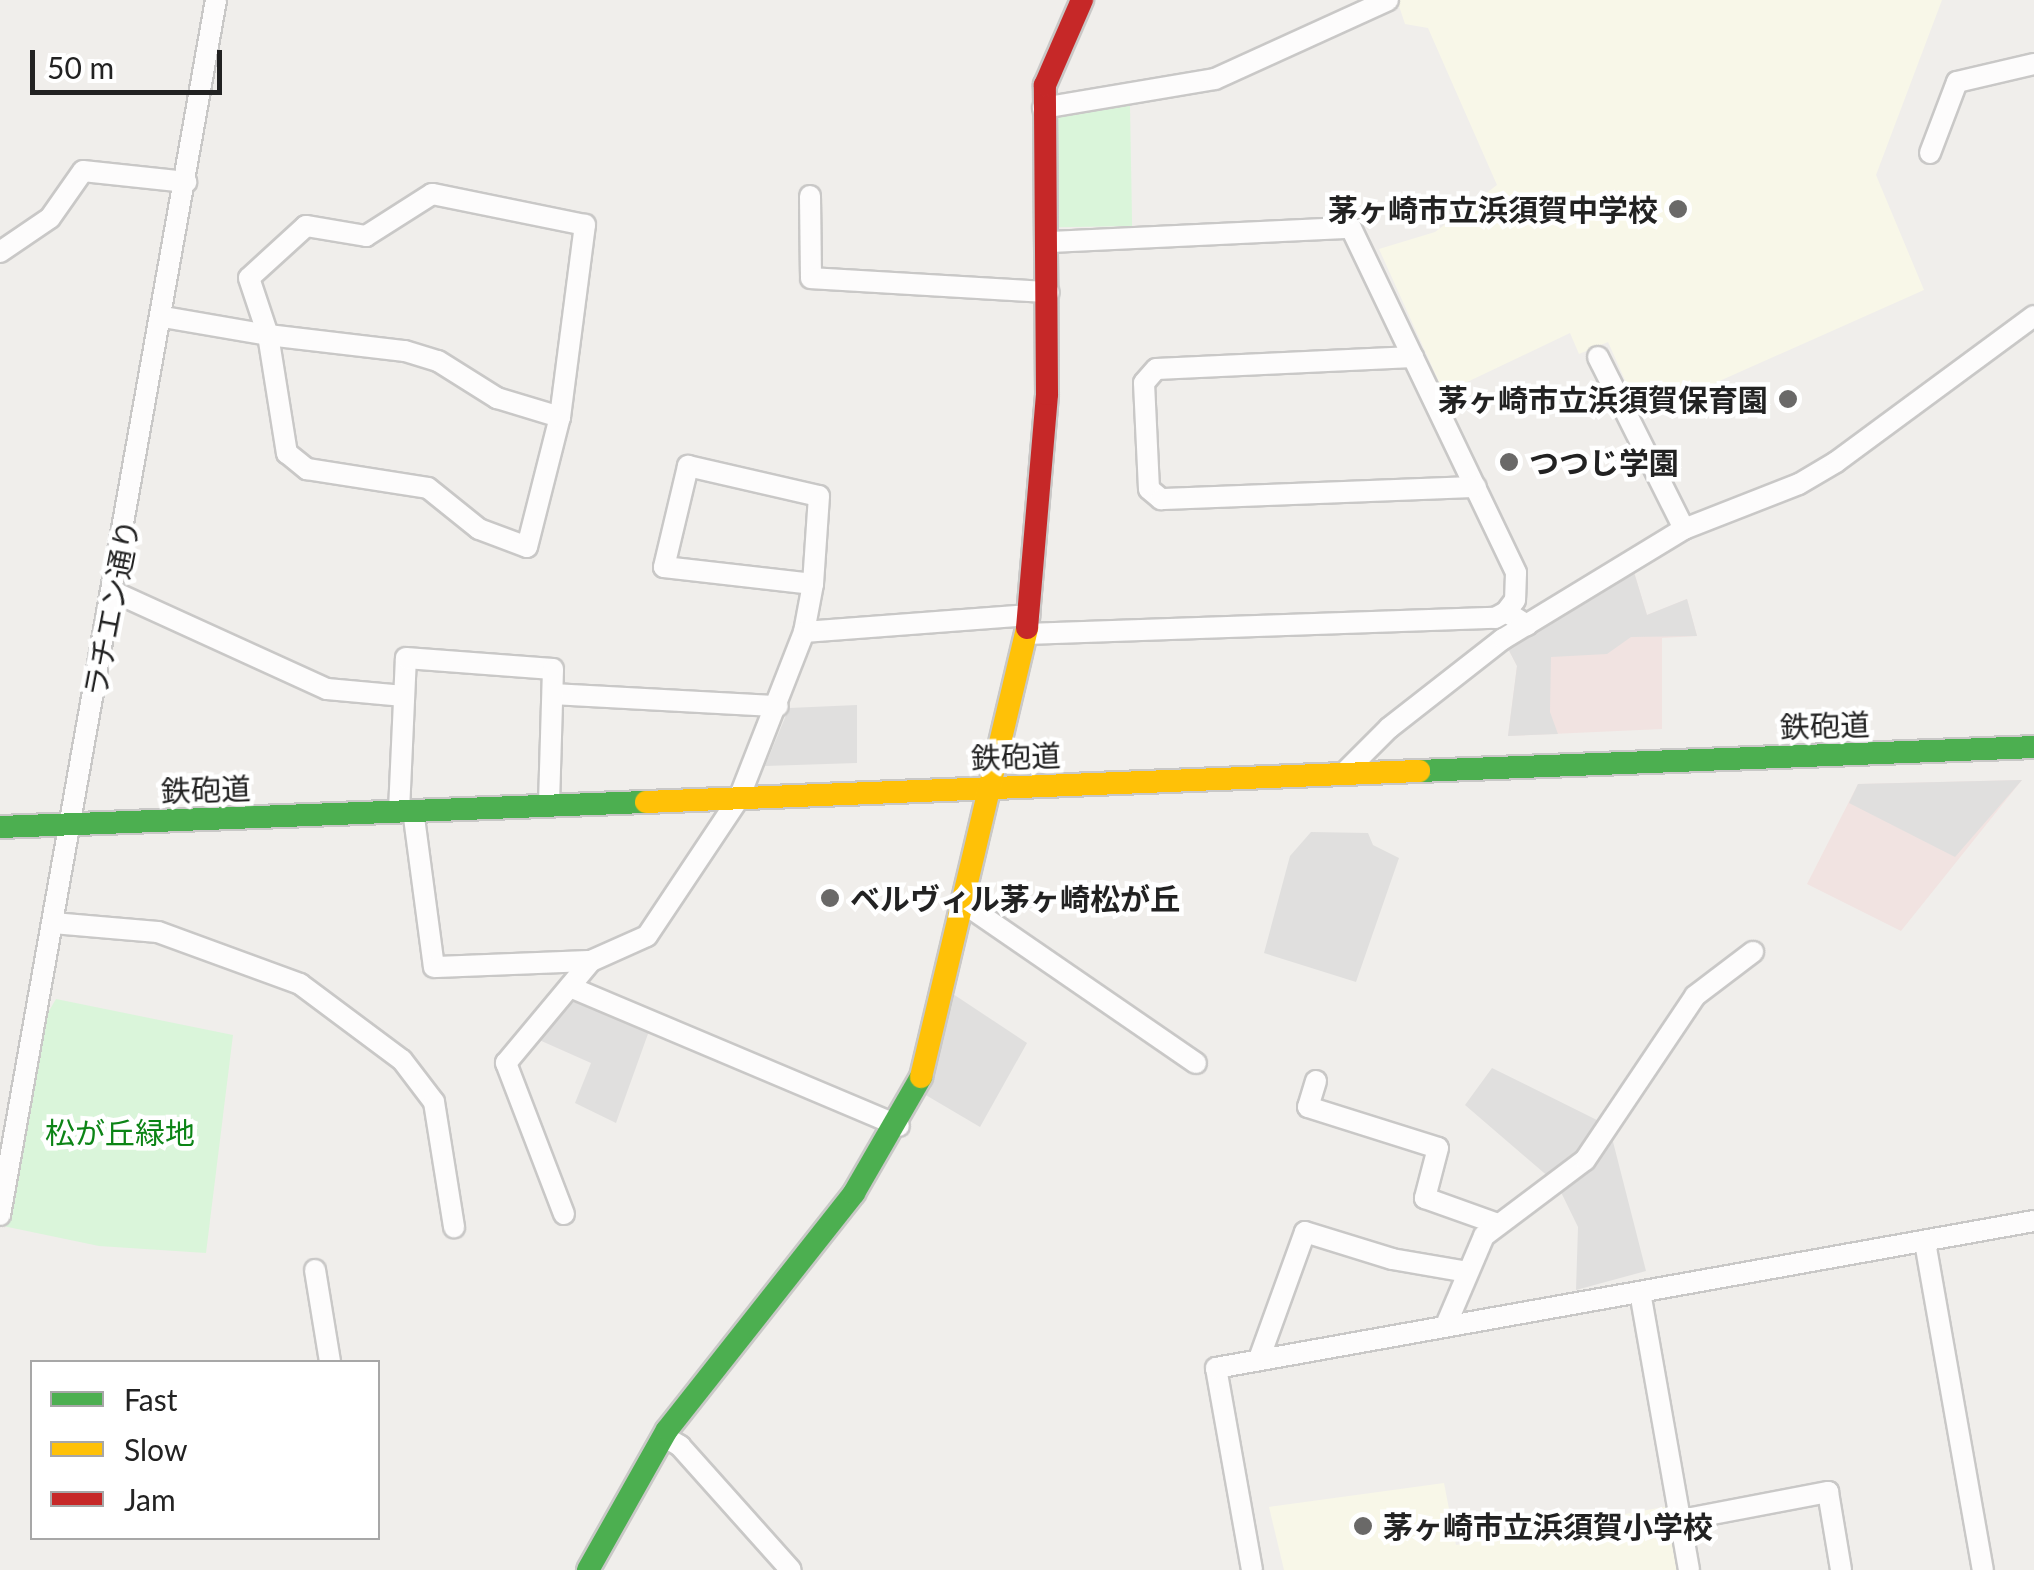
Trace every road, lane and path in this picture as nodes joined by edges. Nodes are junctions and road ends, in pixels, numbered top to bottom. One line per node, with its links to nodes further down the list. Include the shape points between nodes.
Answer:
1 (216, 0): 7 (street, ラチエン通り)
2 (1082, 0): 5 (street, via 1045,86)
3 (1388, 0): 5 (street, via 1215,80)
4 (2034, 64): 6 (street, via 1957,82)
5 (1044, 108): 9 (street)
6 (1930, 153)
7 (186, 182): 10 (street, via 83,171 50,218); 13 (street, ラチエン通り)
8 (810, 196): 11 (street, via 811,278)
9 (1050, 242): 11 (street); 15 (street, via 1351,228)
10 (0, 252)
11 (1050, 292): 23 (street)
12 (2034, 316): 19 (street, via 1823,470)
13 (164, 317): 14 (street); 21 (street, ラチエン通り)
14 (268, 335): 17 (street, via 405,351 438,361 496,398); 17 (street, via 287,454 306,469 428,488 480,528 527,546); 17 (street, via 249,278 306,226 366,236 432,194 586,226)
15 (1413, 356): 18 (street); 18 (street, via 1156,369 1144,384 1149,489 1161,499)
16 (1598, 356): 19 (street)
17 (560, 417)
18 (1476, 487): 22 (street, via 1516,573 1515,600)
19 (1684, 528): 24 (street)
20 (812, 584): 20 (street, via 819,496 688,466 664,568); 25 (street)
21 (114, 592): 27 (street, via 327,689); 35 (street, ラチエン通り)
22 (1506, 612): 23 (street, via 1495,618); 24 (street)
23 (1028, 624): 25 (street); 31 (street)
24 (1527, 625): 30 (street, via 1389,728)
25 (804, 632): 28 (street)
26 (553, 694): 27 (street, via 553,668 406,658); 28 (street); 33 (street)
27 (404, 696): 34 (street)
28 (778, 706): 32 (street)
29 (2034, 747): 30 (street, 鉄砲道)
30 (1344, 773): 31 (street, 鉄砲道)
31 (994, 787): 32 (street, 鉄砲道); 37 (street)
32 (739, 798): 33 (street, 鉄砲道); 40 (street, via 647,936)
33 (549, 804): 34 (street, 鉄砲道)
34 (406, 811): 35 (street, 鉄砲道); 40 (street, via 434,967)
35 (71, 824): 36 (street, 鉄砲道); 38 (street, ラチエン通り)
36 (0, 827)
37 (966, 905): 42 (street); 44 (street, via 918,1084)
38 (52, 924): 46 (street, ラチエン通り); 49 (street, via 158,932 300,984 402,1060 434,1102)
39 (1753, 952): 48 (street, via 1694,996 1585,1160)
40 (592, 961): 41 (street)
41 (570, 987): 44 (street); 45 (street, via 506,1069)
42 (1196, 1063)
43 (1316, 1082): 48 (street, via 1308,1107 1438,1148 1425,1198)
44 (899, 1126): 57 (street)
45 (564, 1214)
46 (0, 1216)
47 (2034, 1221): 50 (street)
48 (1496, 1223): 52 (street)
49 (454, 1227)
50 (1926, 1242): 53 (street); 64 (street)
51 (314, 1270): 55 (street)
52 (1468, 1272): 54 (street); 56 (street, via 1392,1260 1305,1232)
53 (1640, 1292): 54 (street); 58 (street)
54 (1446, 1325): 56 (street)
55 (330, 1360)
56 (1258, 1360): 61 (street, via 1216,1368)
57 (664, 1436): 59 (street); 60 (street)
58 (1680, 1520): 62 (street); 63 (street, via 1828,1492)
59 (588, 1570)
60 (791, 1570)
61 (1252, 1570)
62 (1690, 1570)
63 (1840, 1570)
64 (1983, 1570)

